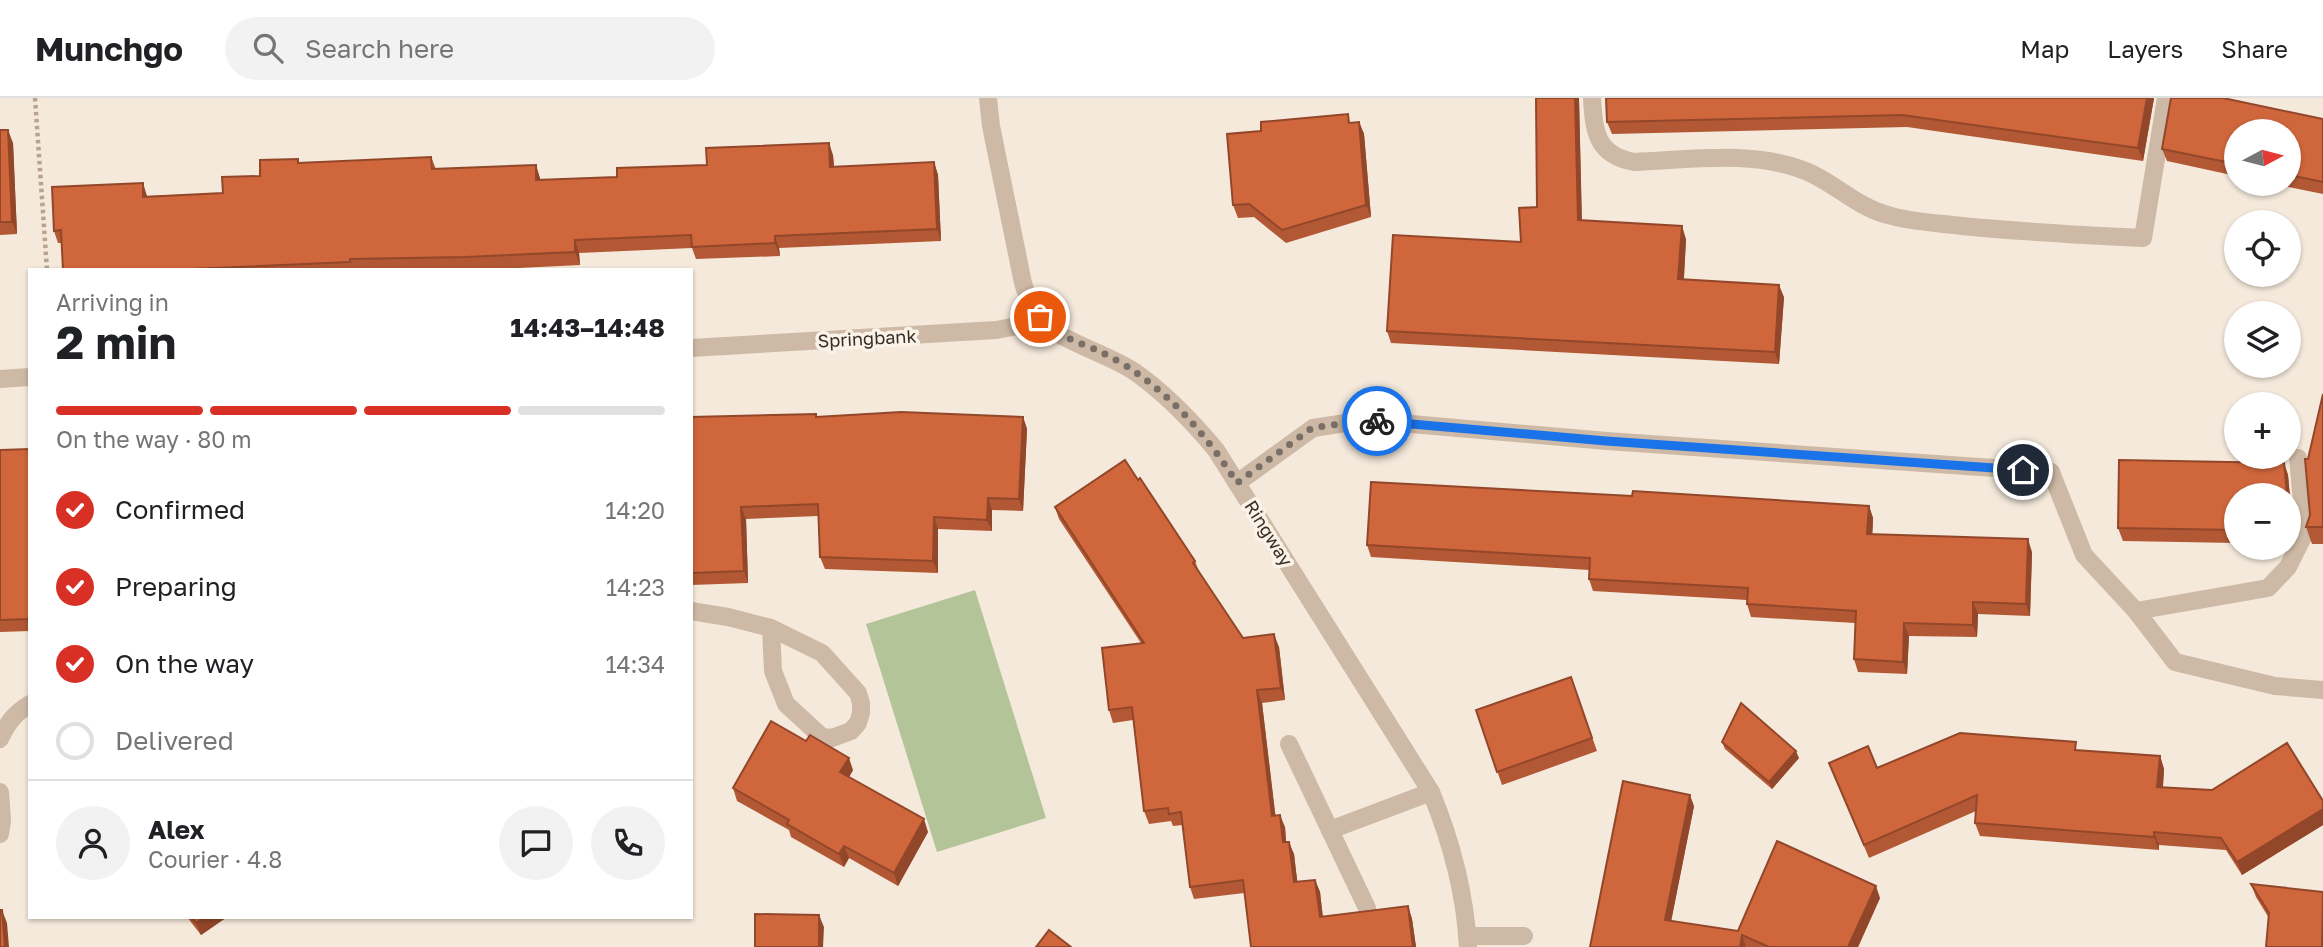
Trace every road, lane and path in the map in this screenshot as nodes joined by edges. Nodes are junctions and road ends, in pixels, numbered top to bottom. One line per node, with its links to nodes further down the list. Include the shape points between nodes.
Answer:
1 (35, 98): 5 (path)
2 (988, 98): 6 (street, Ringway, via 1023,282)
3 (1592, 98): 4 (street, via 1597,136 1602,146 1622,160 1773,160 1805,170 1886,215 2015,232 2143,238)
4 (2166, 98)
5 (47, 268)
6 (1040, 317): 7 (street, Springbank, via 996,330); 11 (street, Ringway, via 1065,337 1134,371 1164,394 1216,450)
7 (693, 348)
8 (28, 377): 9 (street)
9 (0, 379)
10 (2299, 469): 13 (street, via 2305,533 2288,567 2268,588)
11 (1237, 483): 13 (street, via 1312,428 1365,420 2051,472 2084,555); 20 (street, Ringway)
12 (693, 611): 14 (street)
13 (2136, 611): 15 (street, via 2175,662 2275,686)
14 (771, 628): 14 (street, via 822,653 852,685 861,703 858,723 851,730 822,737 786,704 773,671)
15 (2323, 691)
16 (28, 705): 17 (street, via 7,724)
17 (0, 739)
18 (1289, 744): 21 (street)
19 (0, 792): 22 (street)
20 (1431, 792): 21 (street); 25 (street, Ringway, via 1460,873)
21 (1330, 830): 23 (street)
22 (0, 834)
23 (1367, 908)
24 (1524, 936): 25 (street)
25 (1468, 942)

